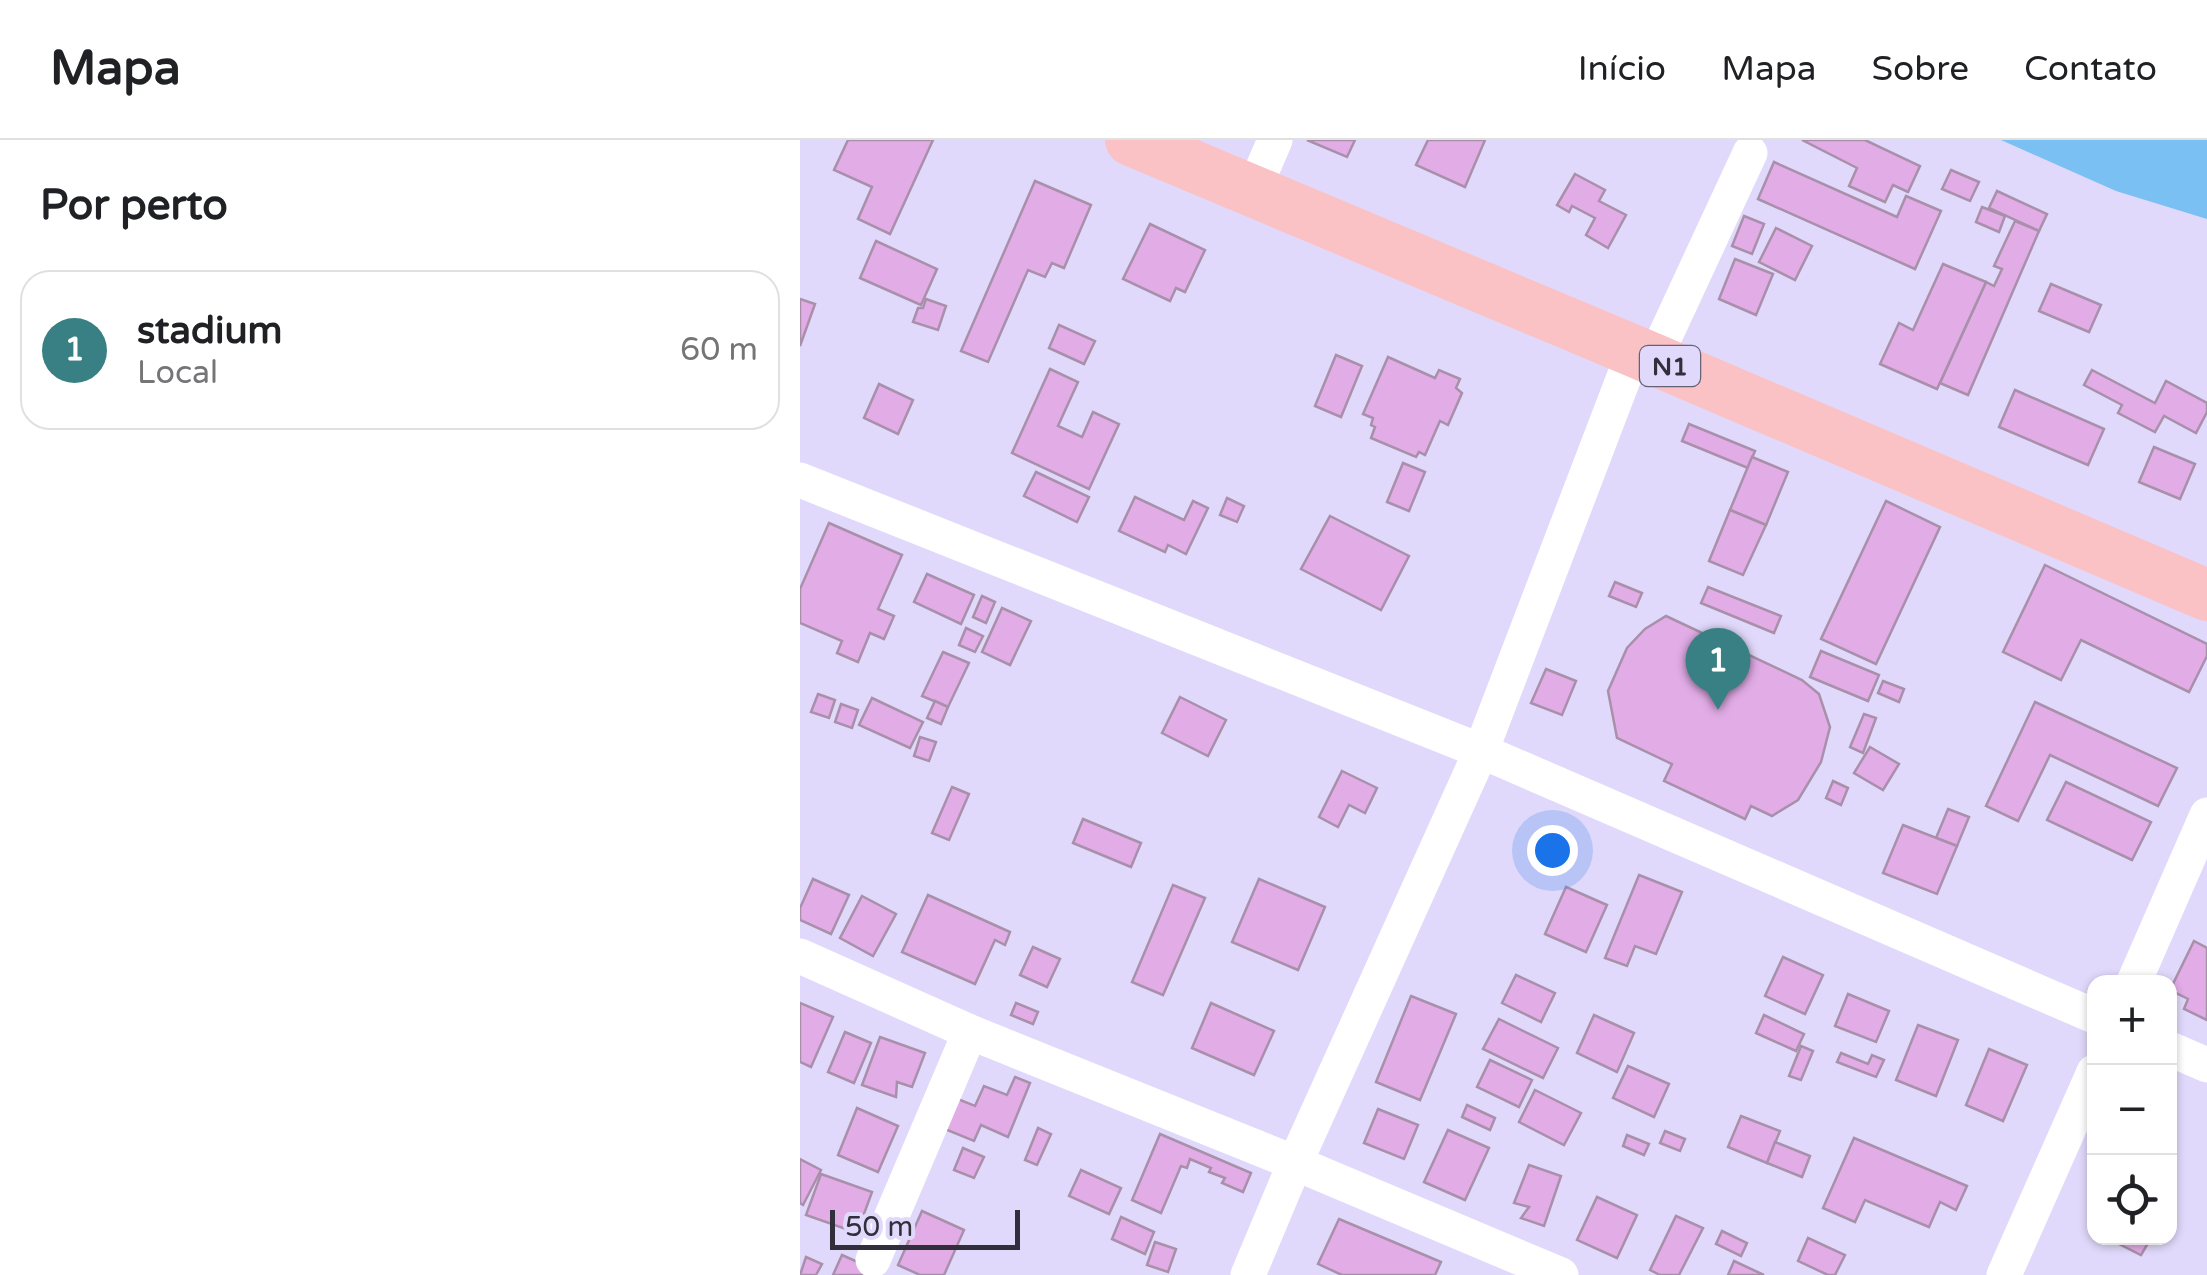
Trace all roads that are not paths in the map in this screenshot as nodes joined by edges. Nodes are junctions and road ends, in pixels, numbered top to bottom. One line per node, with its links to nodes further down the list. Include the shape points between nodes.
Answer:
1 (1131, 140): 4 (highway, N1)
2 (1276, 140): 4 (street)
3 (1750, 153): 5 (street)
4 (1253, 191): 5 (highway, N1)
5 (1644, 355): 7 (highway, N1); 8 (street)
6 (800, 480): 8 (street)
7 (2207, 595)
8 (1481, 751): 12 (street); 17 (street)
9 (2207, 815): 11 (street)
10 (800, 956): 13 (street)
11 (2137, 975)
12 (2087, 1013)
13 (970, 1032): 17 (street); 18 (street)
14 (2177, 1052): 15 (street)
15 (2207, 1065)
16 (2087, 1088): 21 (street)
17 (1295, 1163): 19 (street); 20 (street)
18 (873, 1260)
19 (1248, 1275)
20 (1561, 1275)
21 (2004, 1275)

